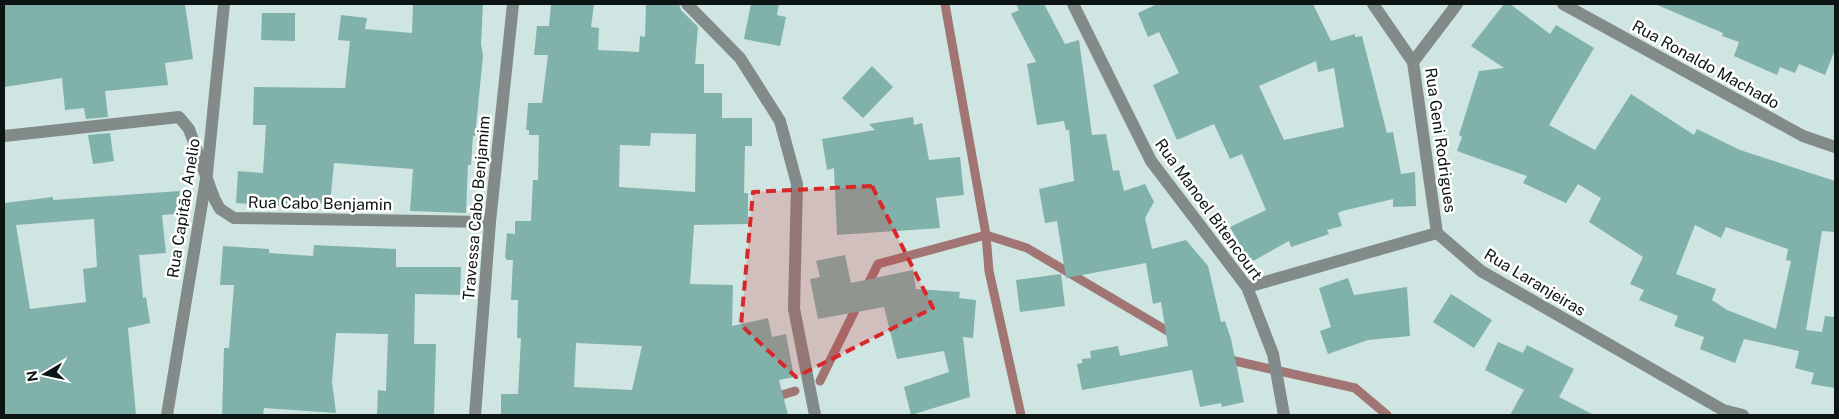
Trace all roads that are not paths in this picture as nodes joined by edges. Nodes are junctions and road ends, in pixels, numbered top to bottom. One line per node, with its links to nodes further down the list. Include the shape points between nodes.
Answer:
1 (224, 4): 11 (street, Rua Capitão Anelio)
2 (513, 4): 12 (street, Travessa Cabo Benjamim)
3 (687, 4): 17 (street, via 740,58 780,121 797,184 794,309)
4 (1072, 4): 14 (street, Rua Manoel Bitencourt, via 1151,161)
5 (1373, 4): 8 (street, Rua Geni Rodrigues)
6 (1457, 4): 8 (street)
7 (1563, 4): 10 (street, Rua Ronaldo Machado, via 1803,136)
8 (1413, 62): 13 (street, Rua Geni Rodrigues)
9 (4, 136): 11 (street, Rua Cabo Benjamin, via 179,117 189,129)
10 (1835, 147)
11 (207, 173): 12 (street, Rua Cabo Benjamin, via 220,208 234,218); 15 (street, Rua Capitão Anelio)
12 (490, 222): 16 (street, Travessa Cabo Benjamim)
13 (1438, 233): 14 (street); 19 (street, Rua Laranjeiras, via 1481,271 1723,410)
14 (1247, 287): 18 (street, Rua Manoel Bitencourt, via 1273,354)
15 (167, 415)
16 (475, 415)
17 (815, 415)
18 (1284, 415)
19 (1743, 415)

